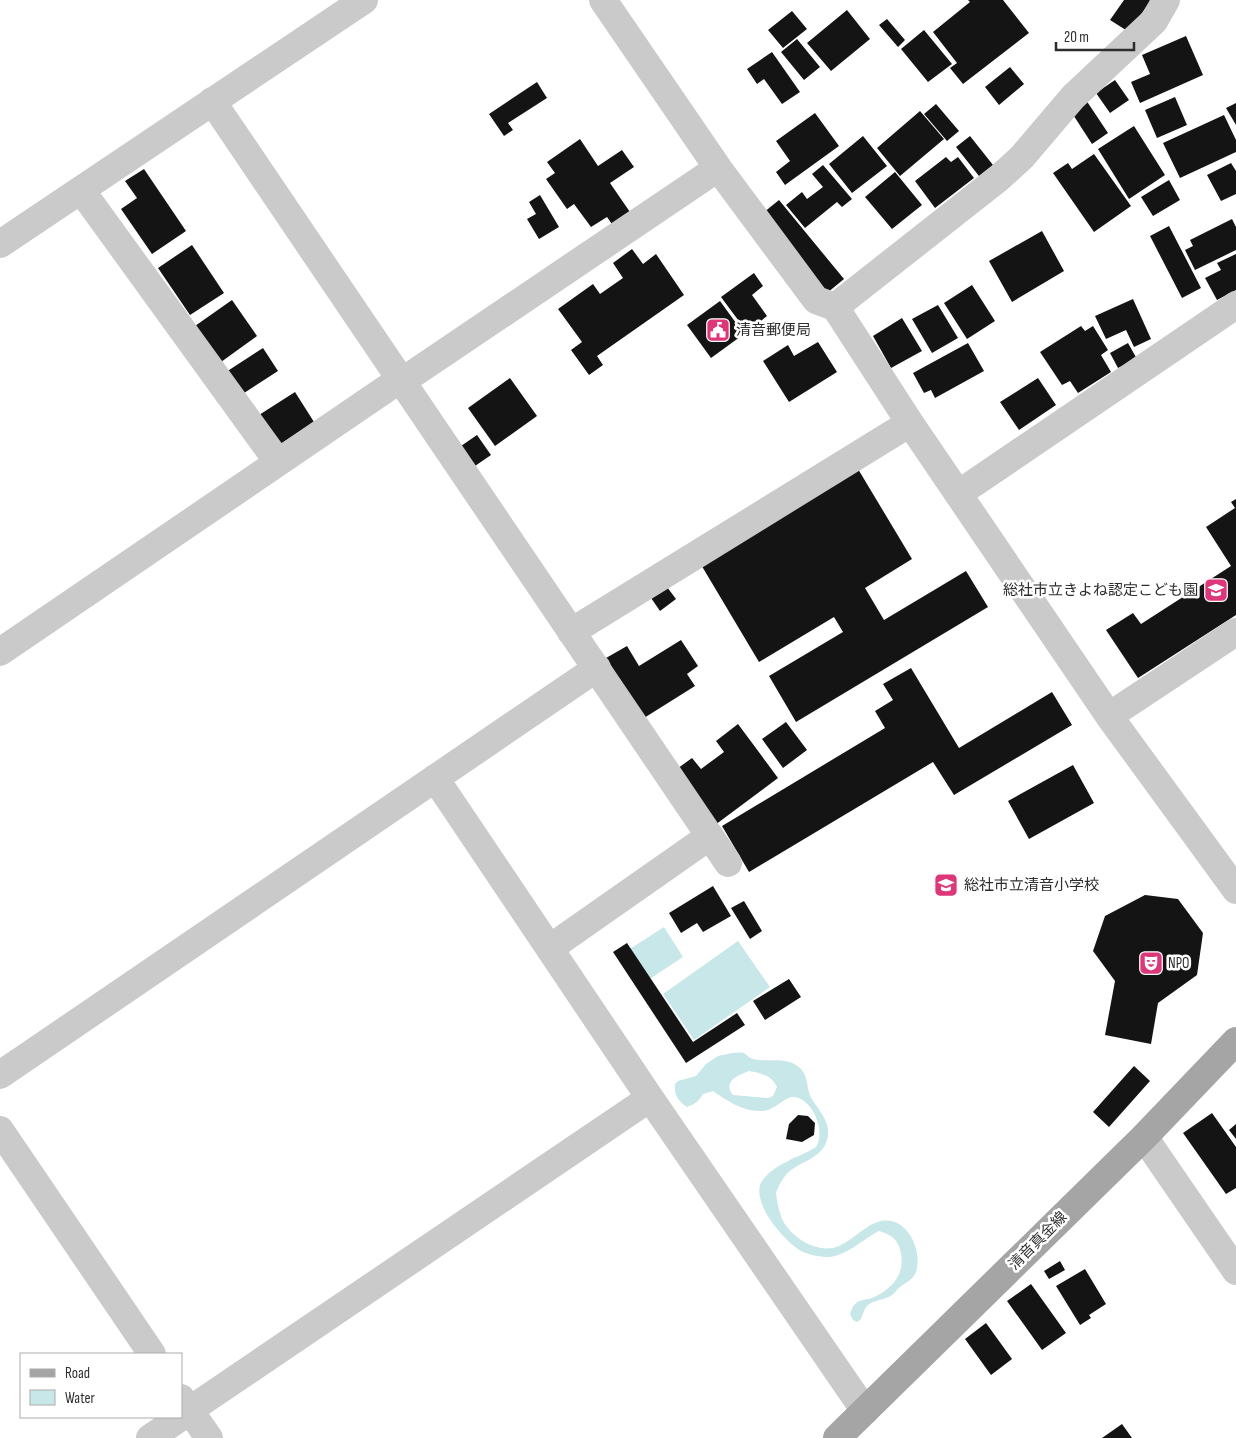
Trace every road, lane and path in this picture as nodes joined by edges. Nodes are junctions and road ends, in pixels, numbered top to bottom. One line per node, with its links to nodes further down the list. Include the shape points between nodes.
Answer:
1 (364, 0): 4 (street)
2 (603, 0): 5 (street)
3 (1166, 0): 9 (street, via 1154,21 1073,97 1000,178)
4 (212, 101): 6 (street); 10 (street)
5 (718, 168): 9 (street, via 816,300); 10 (street)
6 (81, 190): 7 (street); 12 (street)
7 (0, 244)
8 (1236, 305): 13 (street)
9 (835, 307): 11 (street)
10 (400, 381): 12 (street); 14 (street)
11 (910, 423): 13 (street); 14 (street)
12 (278, 462): 16 (street)
13 (958, 494): 18 (street)
14 (571, 632): 17 (street)
15 (1236, 632): 18 (street)
16 (0, 652)
17 (597, 668): 19 (street); 20 (street)
18 (1108, 716): 22 (street)
19 (436, 778): 23 (street); 25 (street)
20 (710, 836): 21 (street); 23 (street)
21 (728, 863)
22 (1236, 890)
23 (550, 948): 26 (street)
24 (1236, 1041): 28 (main road, 清音真金線)
25 (0, 1075)
26 (650, 1098): 31 (street); 32 (street)
27 (0, 1130): 30 (street)
28 (1144, 1137): 29 (street); 32 (main road, 清音真金線)
29 (1236, 1271)
30 (151, 1353)
31 (183, 1410): 35 (street)
32 (865, 1411): 36 (main road, 清音真金線)
33 (174, 1418): 34 (street)
34 (150, 1438)
35 (209, 1438)
36 (837, 1438)

